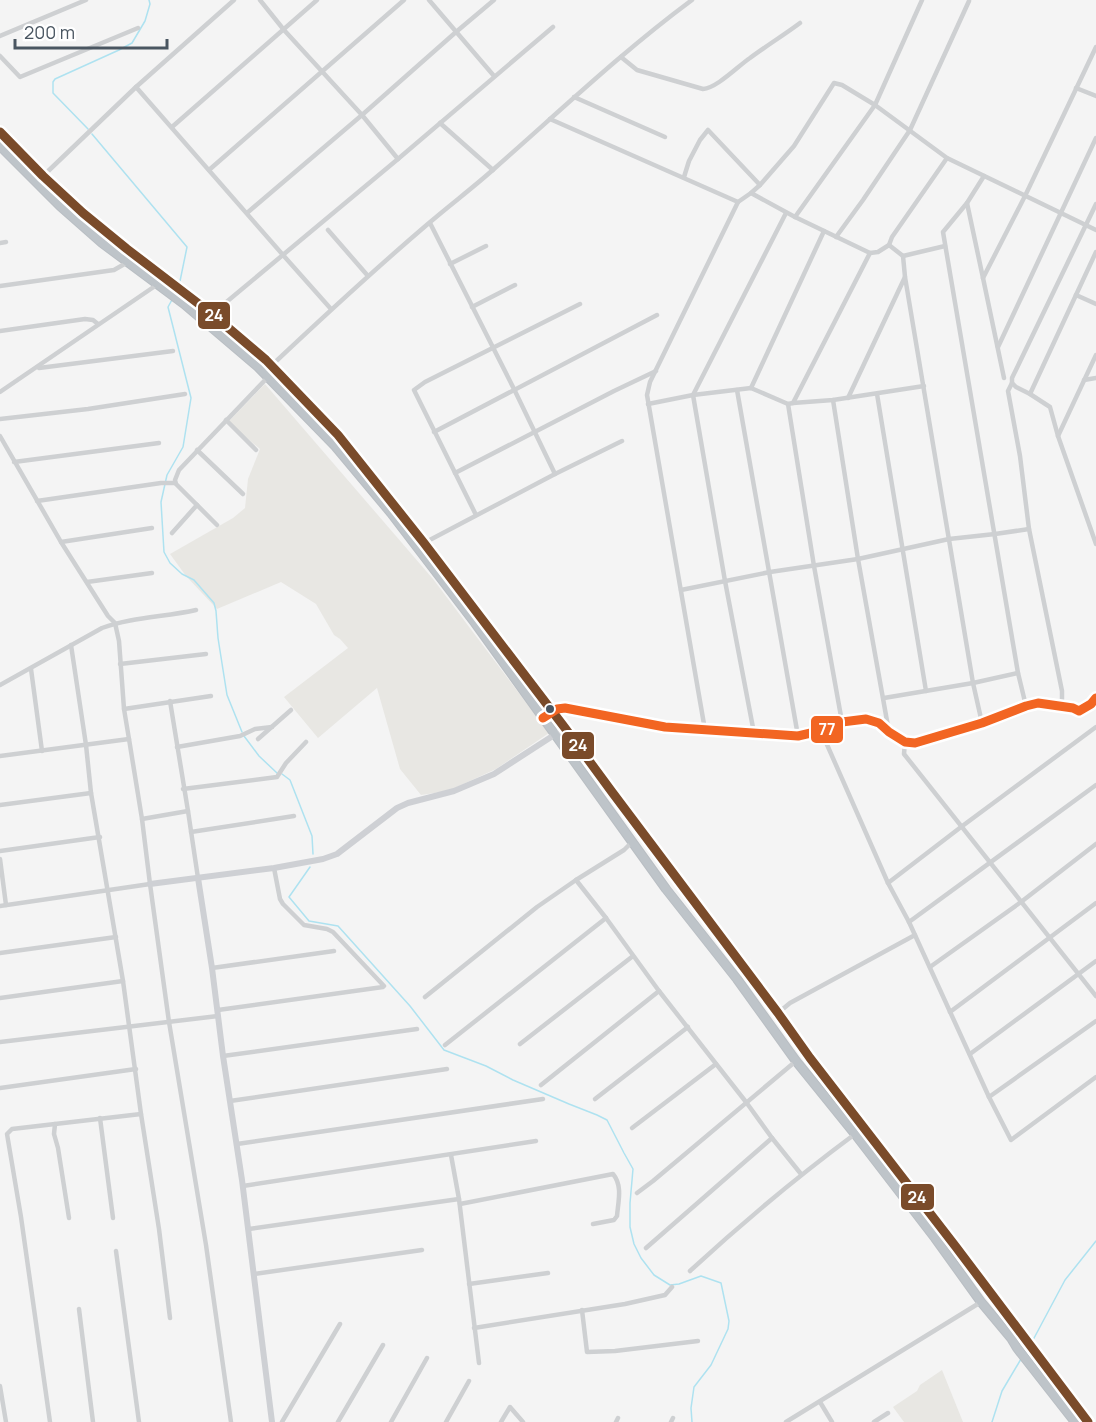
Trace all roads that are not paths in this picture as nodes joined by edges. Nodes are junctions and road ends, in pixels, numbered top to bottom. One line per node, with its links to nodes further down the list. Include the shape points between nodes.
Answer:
1 (86, 0): 16 (street)
2 (234, 0): 22 (street)
3 (260, 0): 14 (street)
4 (317, 0): 14 (street)
5 (404, 0): 20 (street)
6 (429, 0): 15 (street)
7 (494, 0): 15 (street)
8 (692, 0): 19 (street)
9 (922, 0): 26 (street)
10 (969, 1): 31 (street)
11 (800, 23): 19 (street, via 708,88 637,70)
12 (553, 27): 21 (street)
13 (138, 28): 18 (street, via 21,77)
14 (284, 30): 20 (street); 30 (street)
15 (456, 32): 21 (street); 27 (street)
16 (0, 36)
17 (1096, 47): 23 (street)
18 (0, 56)
19 (621, 57): 25 (street)
20 (322, 71): 27 (street); 39 (street)
21 (494, 76): 29 (street)
22 (136, 87): 30 (street); 41 (street)
23 (1076, 88): 24 (street); 46 (street)
24 (1096, 96)
25 (574, 97): 28 (street); 33 (street)
26 (875, 105): 31 (street); 44 (street, via 834,83 794,146); 55 (street)
27 (362, 115): 38 (street); 52 (street)
28 (550, 119): 40 (street); 43 (street)
29 (440, 123): 38 (street); 40 (street)
30 (172, 127): 39 (street)
31 (909, 130): 37 (street); 61 (street)
32 (0, 132): 35 (highway)
33 (665, 137)
34 (1096, 138): 54 (street)
35 (7, 140): 36 (street); 41 (highway)
36 (0, 146): 51 (highway)
37 (947, 158): 42 (street); 64 (street)
38 (398, 159): 69 (street)
39 (209, 170): 52 (street)
40 (493, 170): 56 (street)
41 (43, 176): 47 (highway)
42 (984, 176): 46 (street); 49 (street)
43 (684, 177): 44 (street, via 708,130); 48 (street)
44 (760, 185): 45 (street)
45 (751, 193): 48 (street); 53 (street)
46 (1025, 196): 54 (street); 75 (street)
47 (67, 198): 51 (highway); 85 (highway)
48 (738, 202): 96 (street)
49 (967, 203): 66 (street, via 943,232); 75 (street)
50 (1096, 204): 57 (street)
51 (60, 206): 71 (highway)
52 (247, 213): 69 (street)
53 (786, 213): 55 (street); 110 (street)
54 (1060, 213): 57 (street); 89 (street)
55 (795, 217): 60 (street)
56 (429, 223): 72 (street); 73 (street)
57 (1086, 225): 59 (street); 101 (street)
58 (328, 230): 73 (street)
59 (1096, 230)
60 (824, 231): 61 (street); 103 (street)
61 (836, 237): 68 (street)
62 (6, 242): 63 (street)
63 (0, 243)
64 (889, 245): 68 (street); 70 (street)
65 (486, 246): 72 (street)
66 (945, 246): 70 (street); 138 (street)
67 (1096, 252): 79 (street)
68 (870, 253): 113 (street)
69 (283, 255): 83 (street); 85 (street)
70 (903, 256): 74 (street)
71 (128, 261): 76 (highway); 78 (street, via 114,270)
72 (450, 264): 82 (street)
73 (368, 276): 83 (street)
74 (905, 277): 102 (street); 111 (street)
75 (983, 278): 89 (street)
76 (158, 284): 86 (street); 87 (highway)
77 (515, 285): 82 (street)
78 (0, 286)
79 (1076, 295): 81 (street); 109 (street)
80 (580, 304): 90 (street)
81 (1096, 304)
82 (472, 307): 90 (street)
83 (331, 309): 93 (street)
84 (657, 315): 104 (street)
85 (214, 316): 87 (highway); 93 (highway)
86 (98, 324): 88 (street, via 85,319); 94 (street)
87 (210, 326): 95 (highway)
88 (0, 331)
89 (998, 347): 98 (street)
90 (492, 348): 104 (street); 117 (street, via 415,388)
91 (174, 351): 94 (street)
92 (1096, 355): 100 (street)
93 (268, 363): 95 (highway); 128 (highway, via 338,435)
94 (36, 368): 106 (street)
95 (258, 368): 97 (highway)
96 (656, 371): 114 (street, via 650,382); 118 (street)
97 (268, 377): 116 (street); 128 (highway)
98 (1004, 378)
99 (1096, 378): 100 (street)
100 (1084, 380): 120 (street)
101 (1012, 383): 109 (street); 136 (street, via 1008,391)
102 (924, 386): 108 (street); 139 (street)
103 (751, 387): 105 (street); 113 (street)
104 (514, 389): 117 (street); 118 (street)
105 (737, 390): 110 (street); 146 (street)
106 (0, 392)
107 (185, 394): 115 (street)
108 (877, 394): 111 (street); 143 (street)
109 (1030, 394): 120 (street, via 1050,407)
110 (693, 395): 114 (street); 149 (street)
111 (848, 398): 112 (street)
112 (833, 400): 113 (street); 144 (street)
113 (790, 403): 145 (street)
114 (648, 404): 151 (street)
115 (0, 419)
116 (226, 420): 123 (street); 124 (street)
117 (434, 432): 126 (street)
118 (534, 432): 126 (street); 127 (street)
119 (0, 436): 125 (street)
120 (1058, 436): 142 (street)
121 (622, 441): 127 (street)
122 (159, 443): 125 (street)
123 (197, 450): 129 (street); 130 (street)
124 (256, 450)
125 (14, 462): 131 (street)
126 (455, 473): 133 (street)
127 (555, 474): 133 (street)
128 (367, 478): 141 (highway); 148 (highway)
129 (173, 483): 131 (street); 132 (street)
130 (243, 494)
131 (37, 501): 140 (street)
132 (197, 505): 134 (street); 137 (street)
133 (476, 515): 141 (street)
134 (217, 525)
135 (152, 528): 140 (street)
136 (1029, 529): 138 (street); 168 (street)
137 (172, 533)
138 (995, 534): 139 (street); 159 (street)
139 (949, 539): 143 (street); 160 (street)
140 (61, 542): 150 (street)
141 (424, 543): 148 (highway)
142 (1096, 544)
143 (904, 550): 144 (street); 162 (street)
144 (858, 559): 145 (street); 164 (street)
145 (814, 566): 146 (street); 173 (street)
146 (770, 572): 149 (street); 183 (street)
147 (152, 573): 150 (street)
148 (442, 574): 153 (highway)
149 (725, 581): 151 (street); 181 (street)
150 (87, 582): 154 (street)
151 (681, 590): 178 (street)
152 (196, 610): 154 (street)
153 (478, 620): 171 (highway); 172 (highway)
154 (115, 623): 155 (street); 157 (street)
155 (71, 645): 158 (street); 188 (street)
156 (206, 654): 157 (street)
157 (120, 664): 169 (street)
158 (31, 669): 161 (street); 190 (street)
159 (1018, 673): 160 (street); 167 (street)
160 (974, 683): 162 (street); 174 (street)
161 (0, 685)
162 (926, 691): 164 (street)
163 (211, 696): 166 (street)
164 (884, 698): 180 (street)
165 (1096, 698): 168 (street, via 1079,711)
166 (170, 701): 169 (street); 189 (street)
167 (1026, 706): 168 (street); 174 (street)
168 (1062, 706)
169 (124, 709): 184 (street)
170 (291, 710): 175 (street)
171 (552, 711): 172 (street); 177 (highway); 178 (street, via 565,708 665,727)
172 (543, 718): 182 (highway)
173 (842, 722): 179 (street); 180 (street, via 866,719)
174 (982, 723): 187 (street, via 915,743)
175 (272, 727): 185 (street); 189 (street)
176 (1096, 727): 199 (street)
177 (565, 728): 182 (street); 236 (highway)
178 (705, 730): 181 (street)
179 (821, 731): 183 (street); 210 (street)
180 (890, 732): 187 (street)
181 (754, 733): 183 (street)
182 (555, 734): 202 (highway); 207 (street, via 494,774 397,808 338,854)
183 (798, 736)
184 (129, 739): 188 (street); 198 (street)
185 (258, 739)
186 (306, 742): 193 (street, via 278,776)
187 (905, 742): 199 (street, via 904,754)
188 (86, 745): 190 (street); 194 (street)
189 (177, 747): 193 (street)
190 (42, 751): 191 (street)
191 (0, 756)
192 (1096, 784): 206 (street)
193 (183, 789): 196 (street)
194 (91, 793): 195 (street); 201 (street)
195 (0, 805)
196 (188, 812): 198 (street); 200 (street)
197 (294, 816): 200 (street)
198 (142, 819): 211 (street)
199 (961, 827): 206 (street); 210 (street)
200 (191, 832): 208 (street)
201 (100, 837): 204 (street); 212 (street)
202 (632, 842): 209 (street); 247 (highway)
203 (1096, 844): 213 (street)
204 (0, 851)
205 (0, 859): 215 (street)
206 (990, 863): 213 (street); 218 (street)
207 (274, 868): 208 (street); 235 (street, via 283,904 304,925 333,932 384,986)
208 (198, 878): 211 (street); 226 (street)
209 (576, 880): 217 (street); 232 (street)
210 (888, 883): 218 (street)
211 (150, 885): 212 (street); 238 (street)
212 (108, 891): 215 (street); 220 (street)
213 (1021, 902): 221 (street); 227 (street)
214 (1096, 903): 221 (street)
215 (6, 905): 216 (street)
216 (0, 906)
217 (606, 918): 224 (street); 244 (street)
218 (909, 922): 219 (street)
219 (915, 935): 227 (street); 236 (street)
220 (116, 937): 223 (street); 229 (street)
221 (1049, 938): 228 (street); 234 (street)
222 (334, 951): 226 (street)
223 (0, 953)
224 (633, 956): 230 (street); 243 (street)
225 (1096, 961): 228 (street)
226 (212, 968): 235 (street)
227 (930, 968): 234 (street)
228 (1079, 974): 231 (street); 245 (street)
229 (123, 981): 233 (street); 239 (street)
230 (659, 992): 240 (street); 252 (street)
231 (1096, 996)
232 (425, 997)
233 (0, 998)
234 (950, 1012): 245 (street)
235 (218, 1013): 238 (street); 246 (street)
236 (778, 1013): 314 (highway)
237 (1096, 1021): 254 (street)
238 (170, 1022): 239 (street); 302 (street)
239 (129, 1026): 242 (street); 249 (street)
240 (688, 1028): 248 (street); 256 (street)
241 (417, 1029): 246 (street)
242 (0, 1042)
243 (520, 1044)
244 (445, 1045)
245 (970, 1054): 254 (street)
246 (223, 1056): 257 (street)
247 (796, 1061): 258 (street); 263 (highway)
248 (716, 1064): 258 (street); 262 (street)
249 (136, 1069): 253 (street); 259 (street)
250 (447, 1069): 257 (street)
251 (1096, 1077): 254 (street, via 1011,1140)
252 (541, 1085)
253 (0, 1088)
254 (989, 1097)
255 (543, 1099): 266 (street)
256 (595, 1099)
257 (230, 1101): 266 (street)
258 (746, 1102): 264 (street); 270 (street)
259 (141, 1114): 260 (street); 287 (street)
260 (100, 1119): 261 (street); 273 (street)
261 (55, 1124): 272 (street); 299 (street, via 12,1129 7,1134)
262 (632, 1128)
263 (855, 1134): 268 (street); 284 (highway)
264 (772, 1138): 268 (street); 276 (street)
265 (536, 1141): 267 (street)
266 (237, 1144): 269 (street)
267 (451, 1155): 269 (street); 271 (street)
268 (801, 1174): 279 (street)
269 (243, 1186): 275 (street)
270 (637, 1193)
271 (459, 1202): 274 (street, via 613,1174 619,1187 617,1216); 275 (street); 282 (street)
272 (69, 1218)
273 (113, 1218)
274 (593, 1224)
275 (249, 1229): 280 (street)
276 (645, 1248)
277 (422, 1250): 280 (street)
278 (116, 1251): 301 (street)
279 (690, 1271)
280 (254, 1274): 303 (street)
281 (548, 1274): 282 (street)
282 (469, 1284): 289 (street)
283 (672, 1287): 286 (street, via 665,1295)
284 (981, 1302): 296 (street); 313 (highway)
285 (79, 1309): 300 (street)
286 (582, 1310): 289 (street); 290 (street, via 587,1352)
287 (170, 1318)
288 (340, 1324): 304 (street)
289 (474, 1328): 293 (street)
290 (698, 1341)
291 (383, 1345): 305 (street)
292 (427, 1358): 306 (street)
293 (479, 1363)
294 (469, 1381): 307 (street)
295 (0, 1386): 298 (street)
296 (820, 1402): 310 (street); 311 (street)
297 (888, 1413): 312 (street)
298 (6, 1422)
299 (50, 1422)
300 (93, 1422)
301 (140, 1422)
302 (231, 1422)
303 (272, 1422)
304 (282, 1422)
305 (338, 1422)
306 (391, 1422)
307 (446, 1422)
308 (501, 1422): 309 (street, via 510,1407)
309 (523, 1422)
310 (786, 1422)
311 (832, 1422)
312 (874, 1422)
313 (1075, 1422)
314 (1088, 1422)

